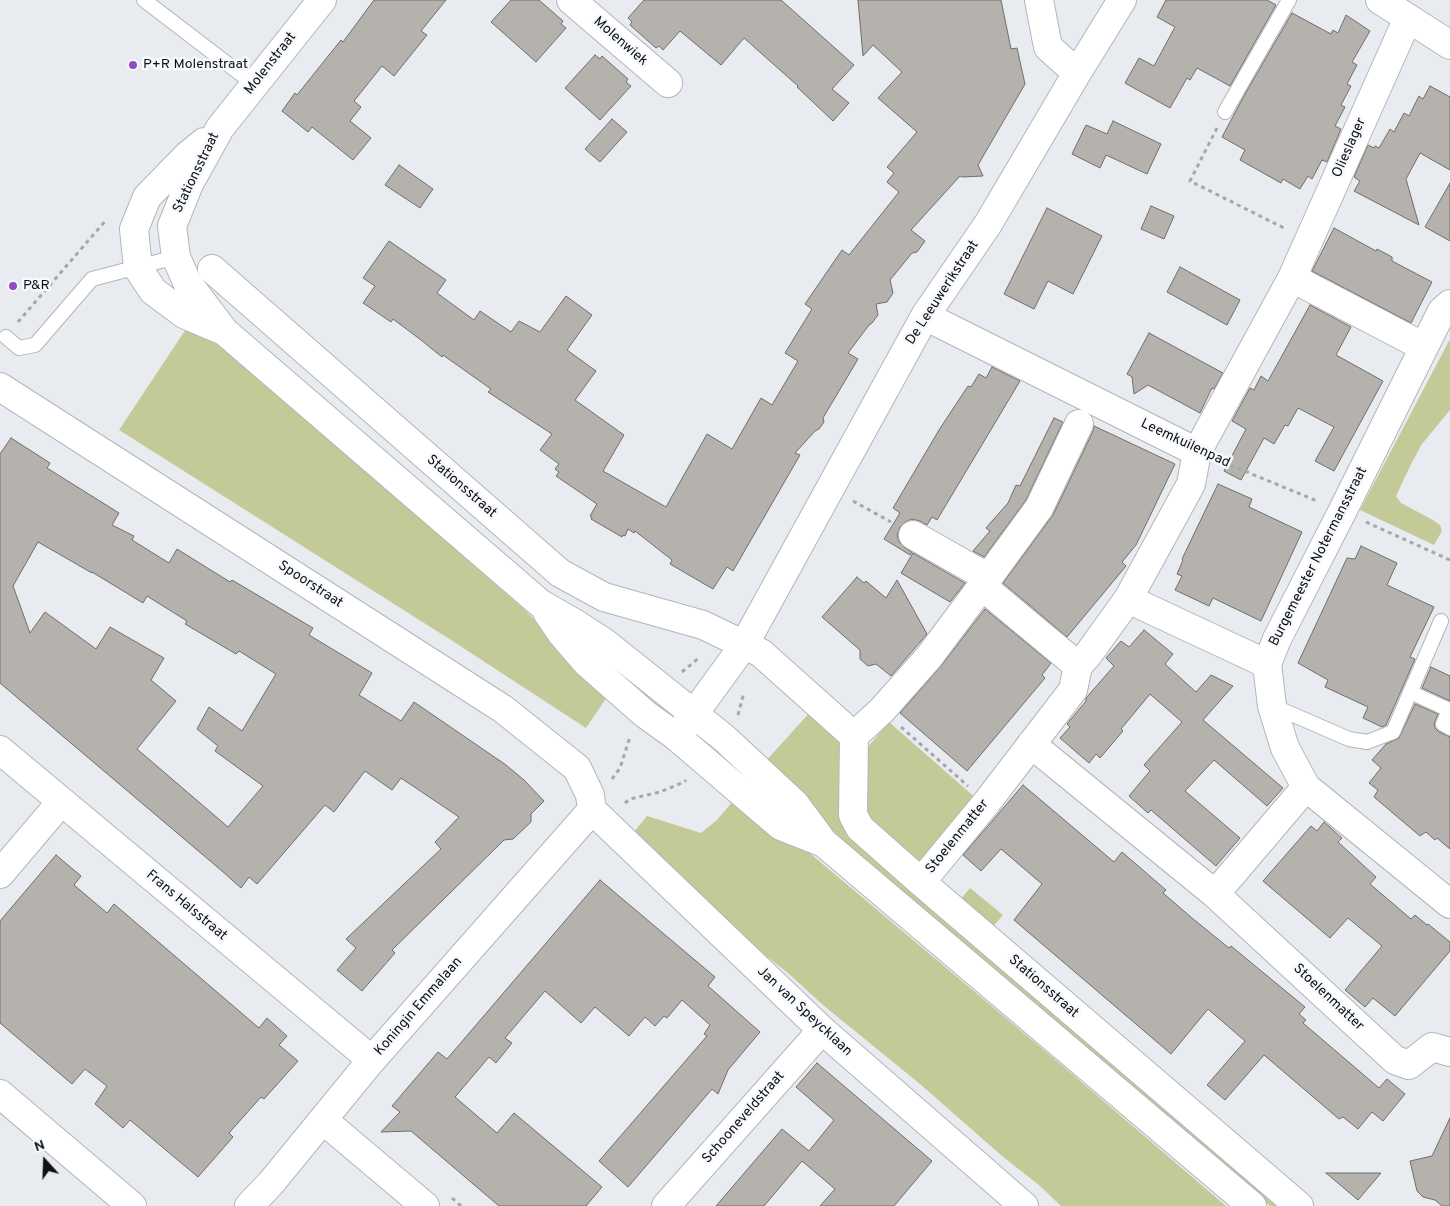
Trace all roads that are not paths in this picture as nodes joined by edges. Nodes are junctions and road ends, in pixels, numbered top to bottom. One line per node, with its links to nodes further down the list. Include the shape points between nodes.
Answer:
1 (144, 0): 12 (lane)
2 (322, 0): 12 (street, Molenstraat)
3 (572, 0): 11 (street, Molenwiek)
4 (1039, 0): 10 (street, via 1048,47)
5 (1122, 0): 10 (street, De Leeuwerikstraat)
6 (1290, 0): 13 (lane)
7 (1380, 0): 8 (street)
8 (1408, 18): 9 (street); 18 (street, Olieslager)
9 (1450, 46)
10 (1077, 73): 20 (street, De Leeuwerikstraat, via 988,224)
11 (668, 84)
12 (254, 85): 14 (street, Molenstraat)
13 (1225, 112)
14 (220, 128): 15 (street, Stationsstraat, via 189,184 172,226); 16 (street, Stationsstraat, via 147,197 134,229)
15 (176, 257): 16 (lane); 21 (street, Stationsstraat, via 187,282)
16 (138, 268): 21 (street, Stationsstraat, via 153,291 184,314); 22 (lane, via 92,279 35,345 19,348)
17 (212, 269): 32 (street, Stationsstraat, via 560,573 604,598 703,625)
18 (1292, 278): 23 (street); 26 (street, Olieslager)
19 (1450, 304): 23 (street, Burgemeester Notermansstraat, via 1442,311)
20 (925, 316): 26 (street, Leemkuilenpad); 32 (street, De Leeuwerikstraat)
21 (224, 331): 30 (street, Stationsstraat)
22 (6, 337)
23 (1424, 347): 33 (street, Burgemeester Notermansstraat)
24 (0, 387): 45 (street, Spoorstraat, via 503,709 577,768 590,795)
25 (1079, 424): 28 (street, via 1039,508)
26 (1197, 452): 29 (street, Stoelenmatter, via 1192,484)
27 (913, 535): 28 (street)
28 (985, 582): 34 (street); 39 (street, via 929,657)
29 (1128, 599): 33 (street); 34 (street, Stoelenmatter)
30 (541, 604): 37 (street, Stationsstraat, via 605,643); 40 (street, Stationsstraat, via 587,663 645,714)
31 (1441, 621): 35 (lane)
32 (744, 645): 37 (street, De Leeuwerikstraat); 39 (street, via 761,654)
33 (1267, 664): 36 (street, Burgemeester Notermansstraat)
34 (1078, 666): 41 (street, Stoelenmatter, via 1073,690)
35 (1410, 692): 36 (lane, via 1393,732 1367,742 1349,739); 38 (lane, via 1449,710 1443,724)
36 (1272, 706): 43 (street, Burgemeester Notermansstraat, via 1285,748)
37 (694, 714): 40 (street, De Leeuwerikstraat); 46 (street, Stationsstraat, via 796,804)
38 (1450, 728)
39 (854, 736): 48 (street, Stationsstraat, via 853,815 860,828)
40 (677, 737): 46 (street, Stationsstraat, via 781,826)
41 (1031, 744): 48 (street, Stoelenmatter); 49 (street, Stoelenmatter)
42 (0, 750): 44 (street, Frans Halsstraat)
43 (1306, 787): 49 (street); 50 (street, Burgemeester Notermansstraat)
44 (61, 802): 47 (street); 53 (street, Frans Halsstraat)
45 (592, 810): 51 (street, Jan van Speycklaan); 53 (street, Koningin Emmalaan)
46 (824, 843): 61 (street, Stationsstraat)
47 (0, 874)
48 (921, 882): 62 (street, Stationsstraat)
49 (1215, 894): 52 (street, Stoelenmatter, via 1395,1060 1409,1065 1432,1047)
50 (1450, 904)
51 (822, 1030): 59 (street, Schooneveldstraat); 60 (street, Jan van Speycklaan)
52 (1450, 1052)
53 (370, 1062): 55 (street, Koningin Emmalaan)
54 (0, 1094): 56 (street)
55 (323, 1120): 57 (street, Koningin Emmalaan); 58 (street)
56 (132, 1206)
57 (249, 1206)
58 (425, 1206)
59 (666, 1206)
60 (1024, 1206)
61 (1252, 1206)
62 (1299, 1206)

